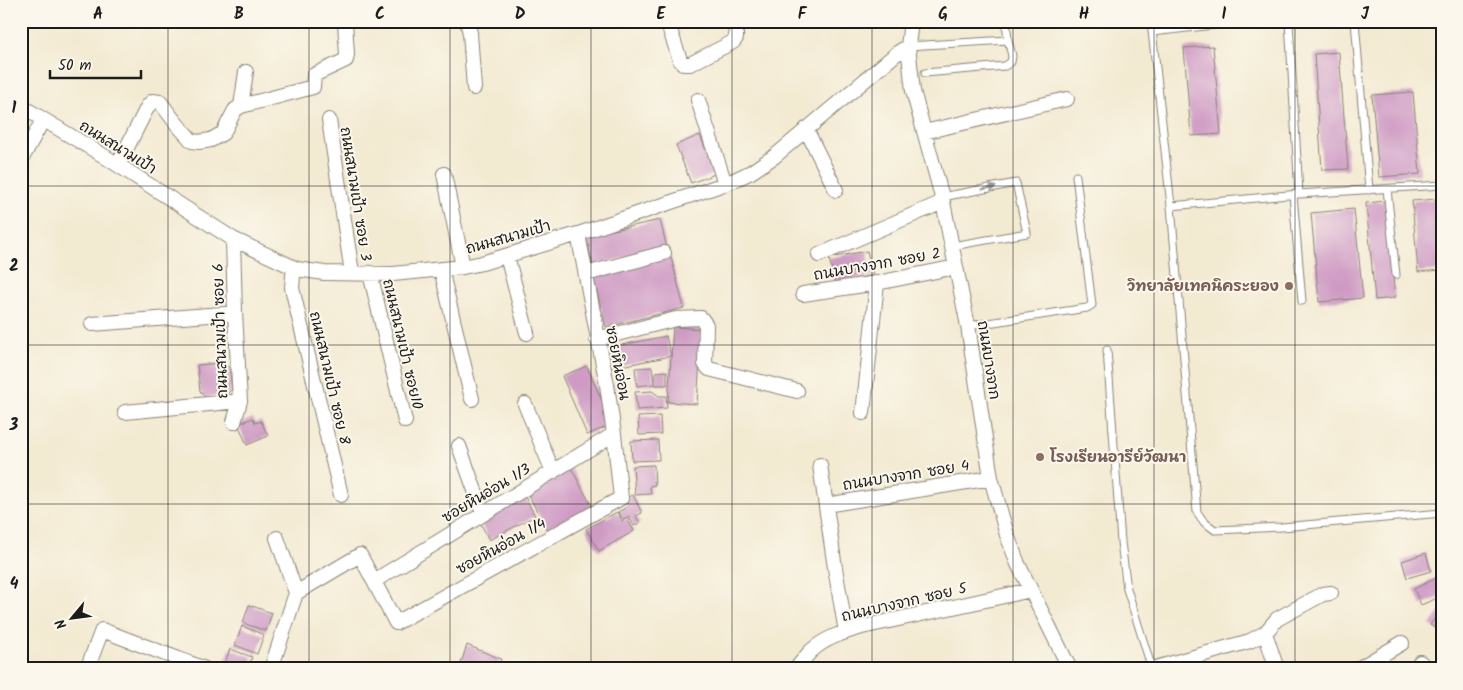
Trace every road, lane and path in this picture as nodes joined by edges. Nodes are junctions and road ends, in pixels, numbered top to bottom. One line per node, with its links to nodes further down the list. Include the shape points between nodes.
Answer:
1 (345, 21): 20 (street, via 346,60 314,75 313,87)
2 (466, 21): 16 (street, via 470,33)
3 (667, 21): 10 (street, via 684,64 733,42 736,38)
4 (911, 21): 13 (street)
5 (1006, 21): 12 (lane)
6 (1151, 21): 11 (lane)
7 (1249, 21): 11 (lane)
8 (1289, 21): 34 (lane)
9 (1355, 21): 33 (lane)
10 (734, 26)
11 (1152, 32): 36 (lane)
12 (1008, 40): 13 (lane); 15 (lane, via 1012,56 1011,62 1005,66)
13 (908, 46): 23 (street, ถนนสนามเป้า); 24 (street, ถนนบางจาก, via 913,91)
14 (246, 72): 20 (street)
15 (925, 73)
16 (474, 88)
17 (1066, 99): 24 (street)
18 (698, 100): 29 (street)
19 (21, 106): 21 (street, ถนนสนามเป้า)
20 (241, 106): 26 (street, via 235,110 223,133 199,142 192,141 160,102 153,101)
21 (42, 120): 25 (street); 26 (street, ถนนสนามเป้า)
22 (329, 120): 47 (street, ถนนสนามเป้า ซอย 3)
23 (806, 129): 29 (street, ถนนสนามเป้า, via 775,156); 32 (street)
24 (924, 132): 35 (street, ถนนบางจาก)
25 (21, 160)
26 (118, 165): 38 (street, ถนนสนามเป้า)
27 (444, 174): 44 (street)
28 (1076, 176): 56 (lane, via 1092,305)
29 (725, 184): 37 (street, ถนนสนามเป้า)
30 (1442, 185): 31 (lane)
31 (1387, 189): 33 (lane); 50 (lane)
32 (836, 190)
33 (1369, 190): 34 (lane)
34 (1296, 195): 36 (lane); 53 (lane)
35 (942, 200): 39 (street, ถนนบางจาก); 39 (lane, one-way to 39, via 1016,183 1027,233); 41 (street)
36 (1171, 206): 77 (lane, via 1198,512 1204,522 1215,530)
37 (578, 234): 42 (street, ถนนสนามเป้า); 49 (street, ซอยหินอ่อน)
38 (233, 239): 45 (street, ถนนสนามเป้า); 54 (street, ถนนสนามเป้า ซอย 6)
39 (952, 246): 43 (street, ถนนบางจาก)
40 (664, 253): 49 (street)
41 (819, 255)
42 (507, 256): 44 (street, ถนนสนามเป้า); 57 (street)
43 (956, 266): 51 (street, ถนนบางจาก ซอย 2); 56 (street, ถนนบางจาก)
44 (463, 267): 46 (street, ถนนสนามเป้า)
45 (297, 269): 47 (street, ถนนสนามเป้า); 73 (street, ถนนสนามเป้า ซอย 8, via 292,288)
46 (441, 269): 48 (street, ถนนสนามเป้า); 61 (street)
47 (352, 273): 48 (street, ถนนสนามเป้า)
48 (370, 274): 66 (street, ถนนสนามเป้า ซอย10)
49 (586, 274): 58 (street, ซอยหินอ่อน)
50 (1396, 275)
51 (878, 283): 52 (street, ถนนบางจาก ซอย 2); 65 (street)
52 (804, 294)
53 (1302, 301)
54 (235, 313): 55 (street); 62 (street, ถนนสนามเป้า ซอย 6)
55 (92, 324)
56 (968, 326): 72 (street, ถนนบางจาก)
57 (527, 333)
58 (597, 339): 60 (street, via 676,319 701,318 706,324 705,364 709,369); 68 (street, ซอยหินอ่อน)
59 (1107, 350): 91 (lane, via 1127,589)
60 (797, 391)
61 (472, 399)
62 (240, 401): 64 (street); 67 (street, ถนนสนามเป้า ซอย 6)
63 (525, 404): 71 (street)
64 (125, 412)
65 (863, 413)
66 (405, 421)
67 (234, 422)
68 (614, 434): 71 (street, ซอยหินอ่อน 1/3); 74 (street, ซอยหินอ่อน)
69 (459, 446): 76 (street)
70 (820, 464): 75 (street)
71 (553, 472): 76 (street, ซอยหินอ่อน 1/3)
72 (991, 478): 75 (street, ถนนบางจาก ซอย 4); 80 (street, ถนนบางจาก, via 1018,564)
73 (340, 494)
74 (621, 498): 79 (street, ซอยหินอ่อน 1/4, via 396,623)
75 (826, 505): 83 (street)
76 (483, 513): 79 (street, ซอยหินอ่อน 1/3)
77 (1442, 513)
78 (277, 538): 81 (street)
79 (374, 581): 81 (street, via 360,555)
80 (1031, 590): 83 (street, ถนนบางจาก ซอย 5); 86 (street, ถนนบางจาก)
81 (296, 593): 89 (street)
82 (1331, 593): 84 (street, via 1323,594 1277,619)
83 (846, 632): 90 (street, ถนนบางจาก ซอย 5, via 812,650)
84 (1265, 633): 91 (street, via 1250,641); 92 (street)
85 (1402, 643): 93 (street)
86 (1068, 668)
87 (87, 669): 88 (street, via 102,630)
88 (205, 669)
89 (271, 669)
90 (795, 669)
91 (1152, 669)
92 (1277, 669)
93 (1358, 669)

